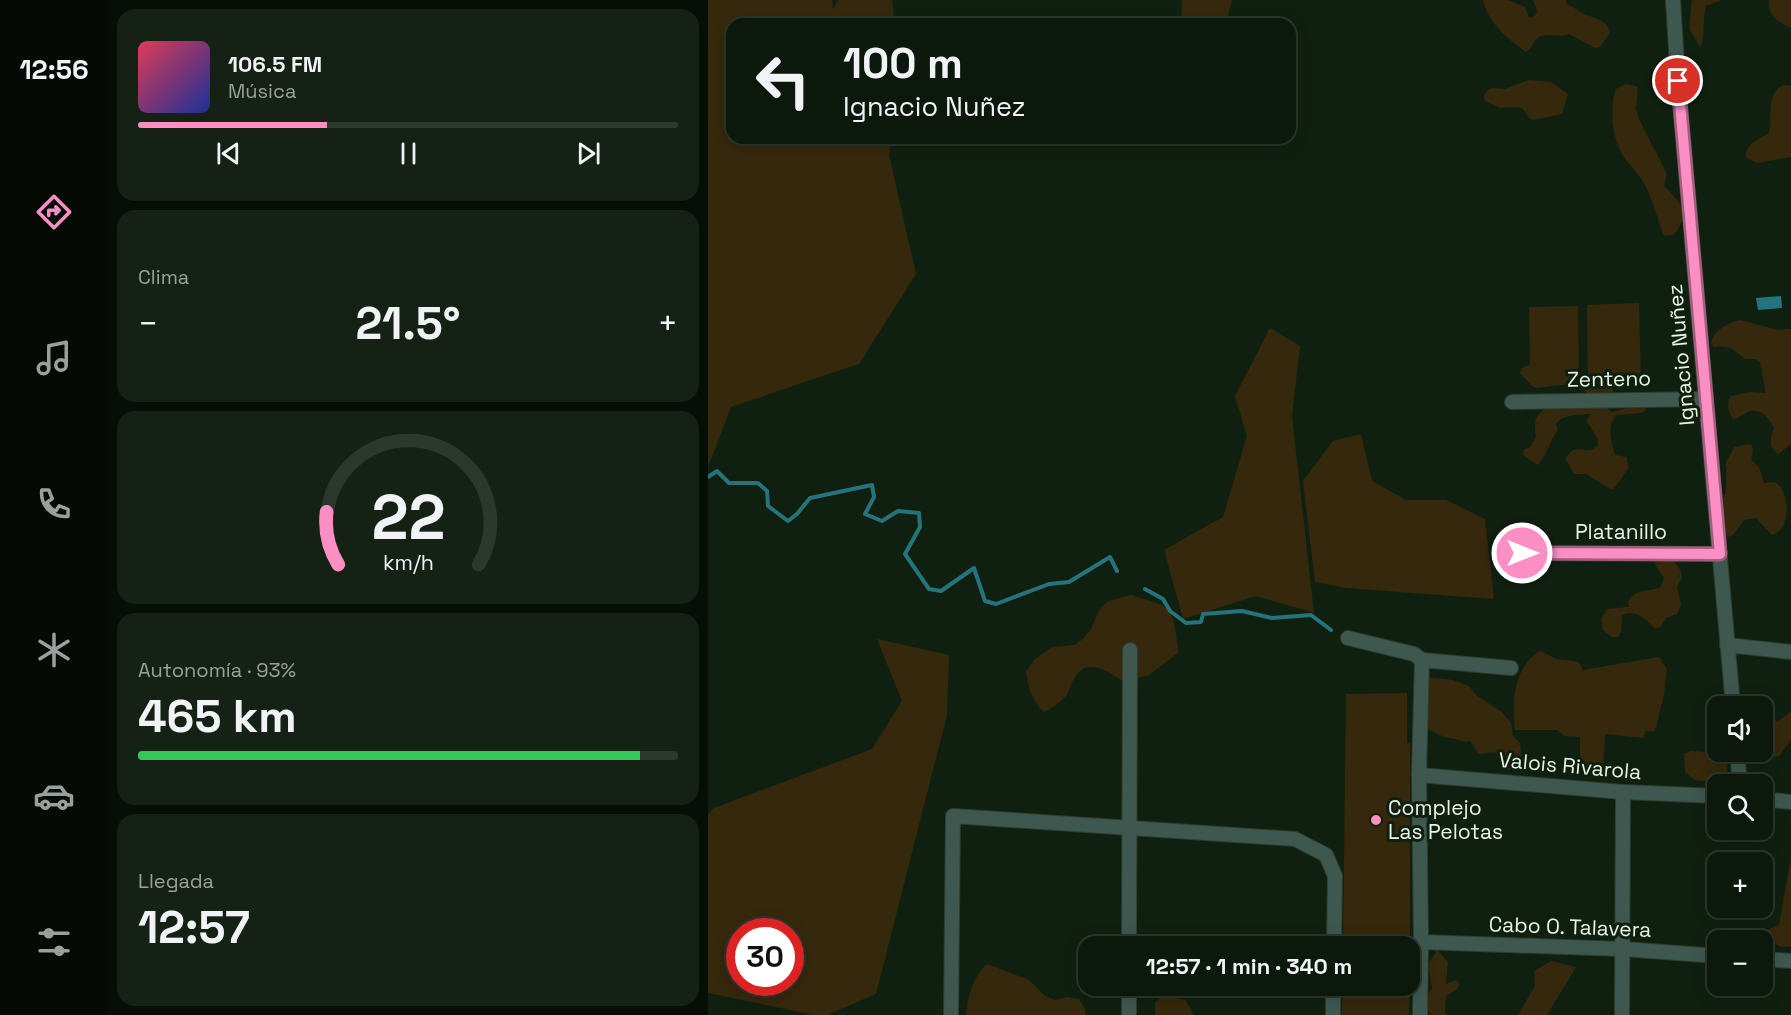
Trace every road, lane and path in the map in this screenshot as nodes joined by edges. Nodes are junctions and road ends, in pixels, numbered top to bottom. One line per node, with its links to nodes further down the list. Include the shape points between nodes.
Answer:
1 (1673, 0): 2 (street, Ignacio Nuñez)
2 (1706, 399): 3 (street, Zenteno); 5 (street, Ignacio Nuñez)
3 (1512, 402)
4 (1522, 553): 5 (street, Platanillo)
5 (1720, 554): 7 (street, Ignacio Nuñez)
6 (1348, 638): 10 (street, via 1413,654)
7 (1727, 645): 9 (street); 12 (street, Ignacio Nuñez)
8 (1130, 650): 18 (street)
9 (1791, 652)
10 (1422, 660): 11 (street); 13 (street)
11 (1511, 668)
12 (1732, 696)
13 (1419, 775): 14 (street, Valois Rivarola); 21 (street)
14 (1623, 792): 15 (street, Valois Rivarola); 22 (street)
15 (1707, 796)
16 (1773, 800): 17 (street)
17 (1791, 802)
18 (1130, 828): 19 (street); 20 (street, via 1295,839 1326,855 1335,876); 28 (street, via 953,816)
19 (1129, 936)
20 (1334, 936)
21 (1422, 942): 22 (street, Cabo O. Talavera); 31 (street)
22 (1623, 949): 23 (street, Cabo O. Talavera); 32 (street)
23 (1707, 955)
24 (1773, 960): 25 (street)
25 (1791, 961)
26 (1129, 996): 29 (street)
27 (1333, 996): 30 (street)
28 (951, 1015)
29 (1129, 1015)
30 (1333, 1015)
31 (1420, 1015)
32 (1622, 1015)

